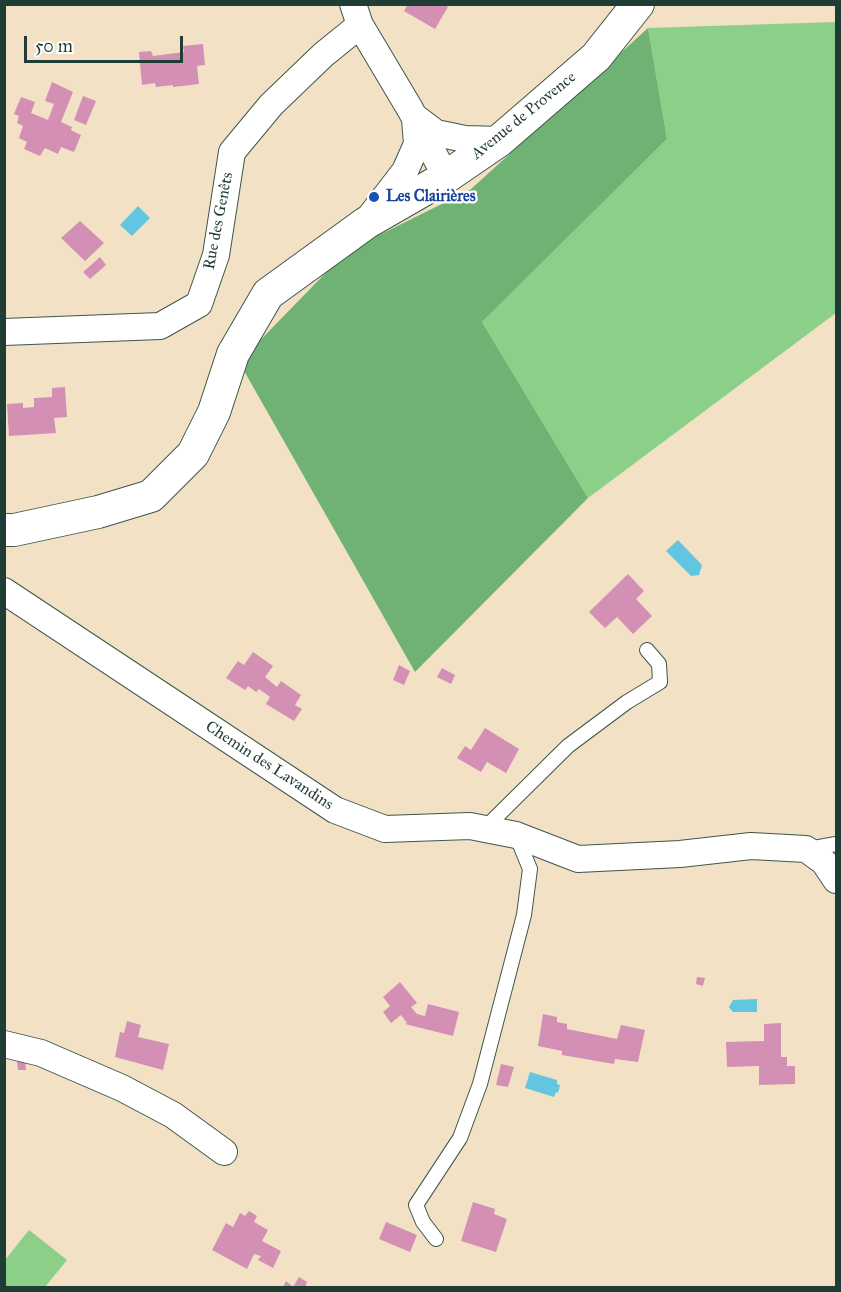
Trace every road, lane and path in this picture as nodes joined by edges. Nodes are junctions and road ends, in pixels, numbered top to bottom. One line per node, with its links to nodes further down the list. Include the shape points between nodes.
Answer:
1 (638, 4): 4 (street, Avenue de Provence, via 596,57)
2 (356, 15): 3 (street, Rue des Genêts); 7 (street, Rue des Genêts, via 232,152 216,255 199,304 160,326)
3 (414, 116): 4 (street, via 436,133); 5 (street, Rue des Genêts); 6 (street, via 417,144 405,171)
4 (500, 140): 5 (street, Avenue de Provence)
5 (446, 177): 6 (street, Avenue de Provence)
6 (366, 223): 8 (street, Avenue de Provence, via 268,294 233,354 193,454 150,496 98,512)
7 (4, 332)
8 (4, 530)
9 (4, 591): 11 (street, Chemin des Lavandins, via 335,810 385,829)
10 (647, 650): 11 (lane, via 659,664 660,682 568,746)
11 (484, 829): 12 (street, Chemin des Lavandins)
12 (516, 835): 14 (street, Chemin des Lavandins, via 578,859 751,846); 18 (lane, via 530,869 524,915 480,1084 460,1138 416,1205)
13 (837, 844): 14 (lane)
14 (806, 849): 15 (street, via 824,862)
15 (837, 880)
16 (4, 1044): 17 (street, via 41,1053 122,1088 173,1115)
17 (224, 1152)
18 (436, 1239)

